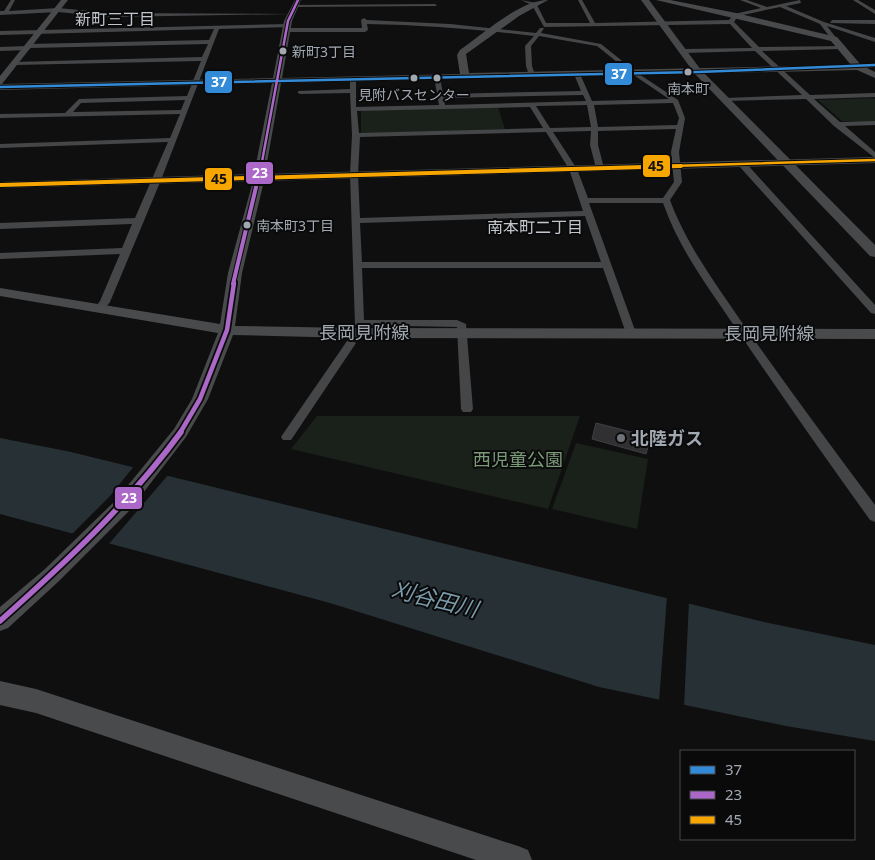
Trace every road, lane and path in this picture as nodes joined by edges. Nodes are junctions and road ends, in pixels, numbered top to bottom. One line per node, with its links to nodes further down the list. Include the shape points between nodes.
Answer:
1 (14, 0): 20 (street)
2 (65, 0): 18 (street)
3 (523, 0): 14 (street)
4 (545, 0): 14 (street)
5 (580, 0): 29 (street)
6 (645, 0): 28 (main road)
7 (659, 0): 22 (street)
8 (742, 0): 17 (street)
9 (797, 0): 15 (street, via 799,2)
10 (855, 0): 19 (street)
11 (435, 2): 13 (street); 27 (street)
12 (363, 3): 13 (street); 16 (street); 23 (street)
13 (394, 3)
14 (534, 4): 30 (street); 33 (street)
15 (781, 6): 17 (street); 25 (street)
16 (294, 7): 21 (street); 32 (street)
17 (765, 8): 22 (street)
18 (58, 10): 20 (street); 21 (street, via 110,15); 36 (street)
19 (873, 10)
20 (2, 13)
21 (184, 13): 34 (street)
22 (736, 15): 24 (street); 39 (street)
23 (364, 22): 27 (street); 32 (street, via 365,30)
24 (731, 22): 28 (street); 46 (street)
25 (822, 22): 26 (street); 39 (street); 40 (street)
26 (875, 22)
27 (431, 23): 33 (street)
28 (663, 23): 29 (street); 47 (main road)
29 (594, 24): 30 (street)
30 (544, 25): 38 (street)
31 (217, 28): 32 (street); 34 (street); 41 (street)
32 (287, 28): 61 (street)
33 (493, 28): 38 (street); 59 (street, via 461,55)
34 (174, 29): 35 (street)
35 (87, 30): 36 (street); 42 (street)
36 (42, 31): 37 (street); 43 (street)
37 (0, 33)
38 (540, 33): 54 (street, via 599,45); 56 (street, via 528,46)
39 (834, 39): 44 (street)
40 (875, 40)
41 (212, 42): 42 (street); 48 (street)
42 (74, 45): 43 (street)
43 (29, 47): 45 (street); 49 (street)
44 (841, 47): 46 (street); 51 (street)
45 (0, 49)
46 (758, 49): 47 (street); 52 (street)
47 (684, 51): 53 (main road)
48 (205, 59): 49 (street); 63 (street)
49 (15, 63): 62 (street)
50 (875, 65): 51 (street)
51 (858, 67): 52 (street); 57 (street)
52 (777, 70): 53 (street); 70 (street)
53 (698, 72): 54 (street); 72 (main road)
54 (634, 73): 55 (street); 73 (street)
55 (577, 74): 56 (street); 67 (street)
56 (532, 75): 59 (street)
57 (875, 76)
58 (436, 77): 59 (street); 60 (street); 69 (street)
59 (465, 77)
60 (353, 79): 61 (street); 65 (street)
61 (278, 81): 63 (street); 97 (street)
62 (0, 82)
63 (196, 82): 64 (street); 71 (street)
64 (0, 86)
65 (353, 91): 66 (street); 77 (street)
66 (300, 92)
67 (585, 93): 69 (street); 74 (street)
68 (875, 95): 70 (street)
69 (440, 96): 76 (street)
70 (806, 97): 72 (street); 82 (street)
71 (189, 98): 78 (street); 79 (street, via 78,101)
72 (726, 100): 91 (main road)
73 (676, 102): 74 (street); 83 (street, via 682,118)
74 (590, 103): 75 (street); 84 (street)
75 (532, 105): 76 (street); 85 (street)
76 (442, 107): 77 (street)
77 (353, 109): 86 (street)
78 (184, 112): 79 (street); 87 (street)
79 (67, 115): 80 (street)
80 (0, 116)
81 (875, 123): 82 (street)
82 (837, 124): 89 (street)
83 (681, 127): 84 (street); 93 (street)
84 (595, 129): 85 (street); 94 (street, via 594,145)
85 (550, 131): 86 (street); 95 (street)
86 (356, 136): 96 (street)
87 (173, 140): 88 (street); 98 (street)
88 (0, 146)
89 (875, 156)
90 (875, 160): 91 (street)
91 (787, 162): 92 (street); 107 (main road)
92 (742, 164): 93 (street); 113 (street)
93 (675, 166): 94 (street); 100 (street, via 678,182)
94 (600, 168): 95 (street)
95 (573, 169): 96 (street); 101 (street)
96 (354, 174): 97 (street); 104 (street)
97 (259, 178): 98 (street); 114 (street, via 235,274)
98 (157, 180): 99 (street); 103 (street)
99 (0, 185)
100 (666, 200): 101 (street); 117 (street, via 672,220 689,252)
101 (585, 201): 102 (street)
102 (590, 213): 104 (street); 109 (street)
103 (138, 221): 105 (street); 106 (street)
104 (356, 221): 110 (street)
105 (0, 226)
106 (126, 251): 108 (street); 112 (street)
107 (875, 253)
108 (0, 256)
109 (606, 264): 110 (street); 116 (street)
110 (358, 265): 115 (street, via 359,323 457,323 462,326)
111 (0, 292): 112 (street, 長岡見附線)
112 (99, 309): 114 (street, 長岡見附線)
113 (875, 311)
114 (227, 330): 115 (street, 長岡見附線); 123 (street, via 200,399 176,437 123,505)
115 (462, 332): 116 (street, 長岡見附線); 120 (street)
116 (631, 333): 117 (street, 長岡見附線)
117 (744, 333): 118 (street, 長岡見附線); 122 (street)
118 (875, 334)
119 (351, 343): 121 (street)
120 (467, 409)
121 (287, 437)
122 (875, 516)
123 (0, 621)
124 (0, 693): 125 (street, via 46,704)
125 (518, 860)

